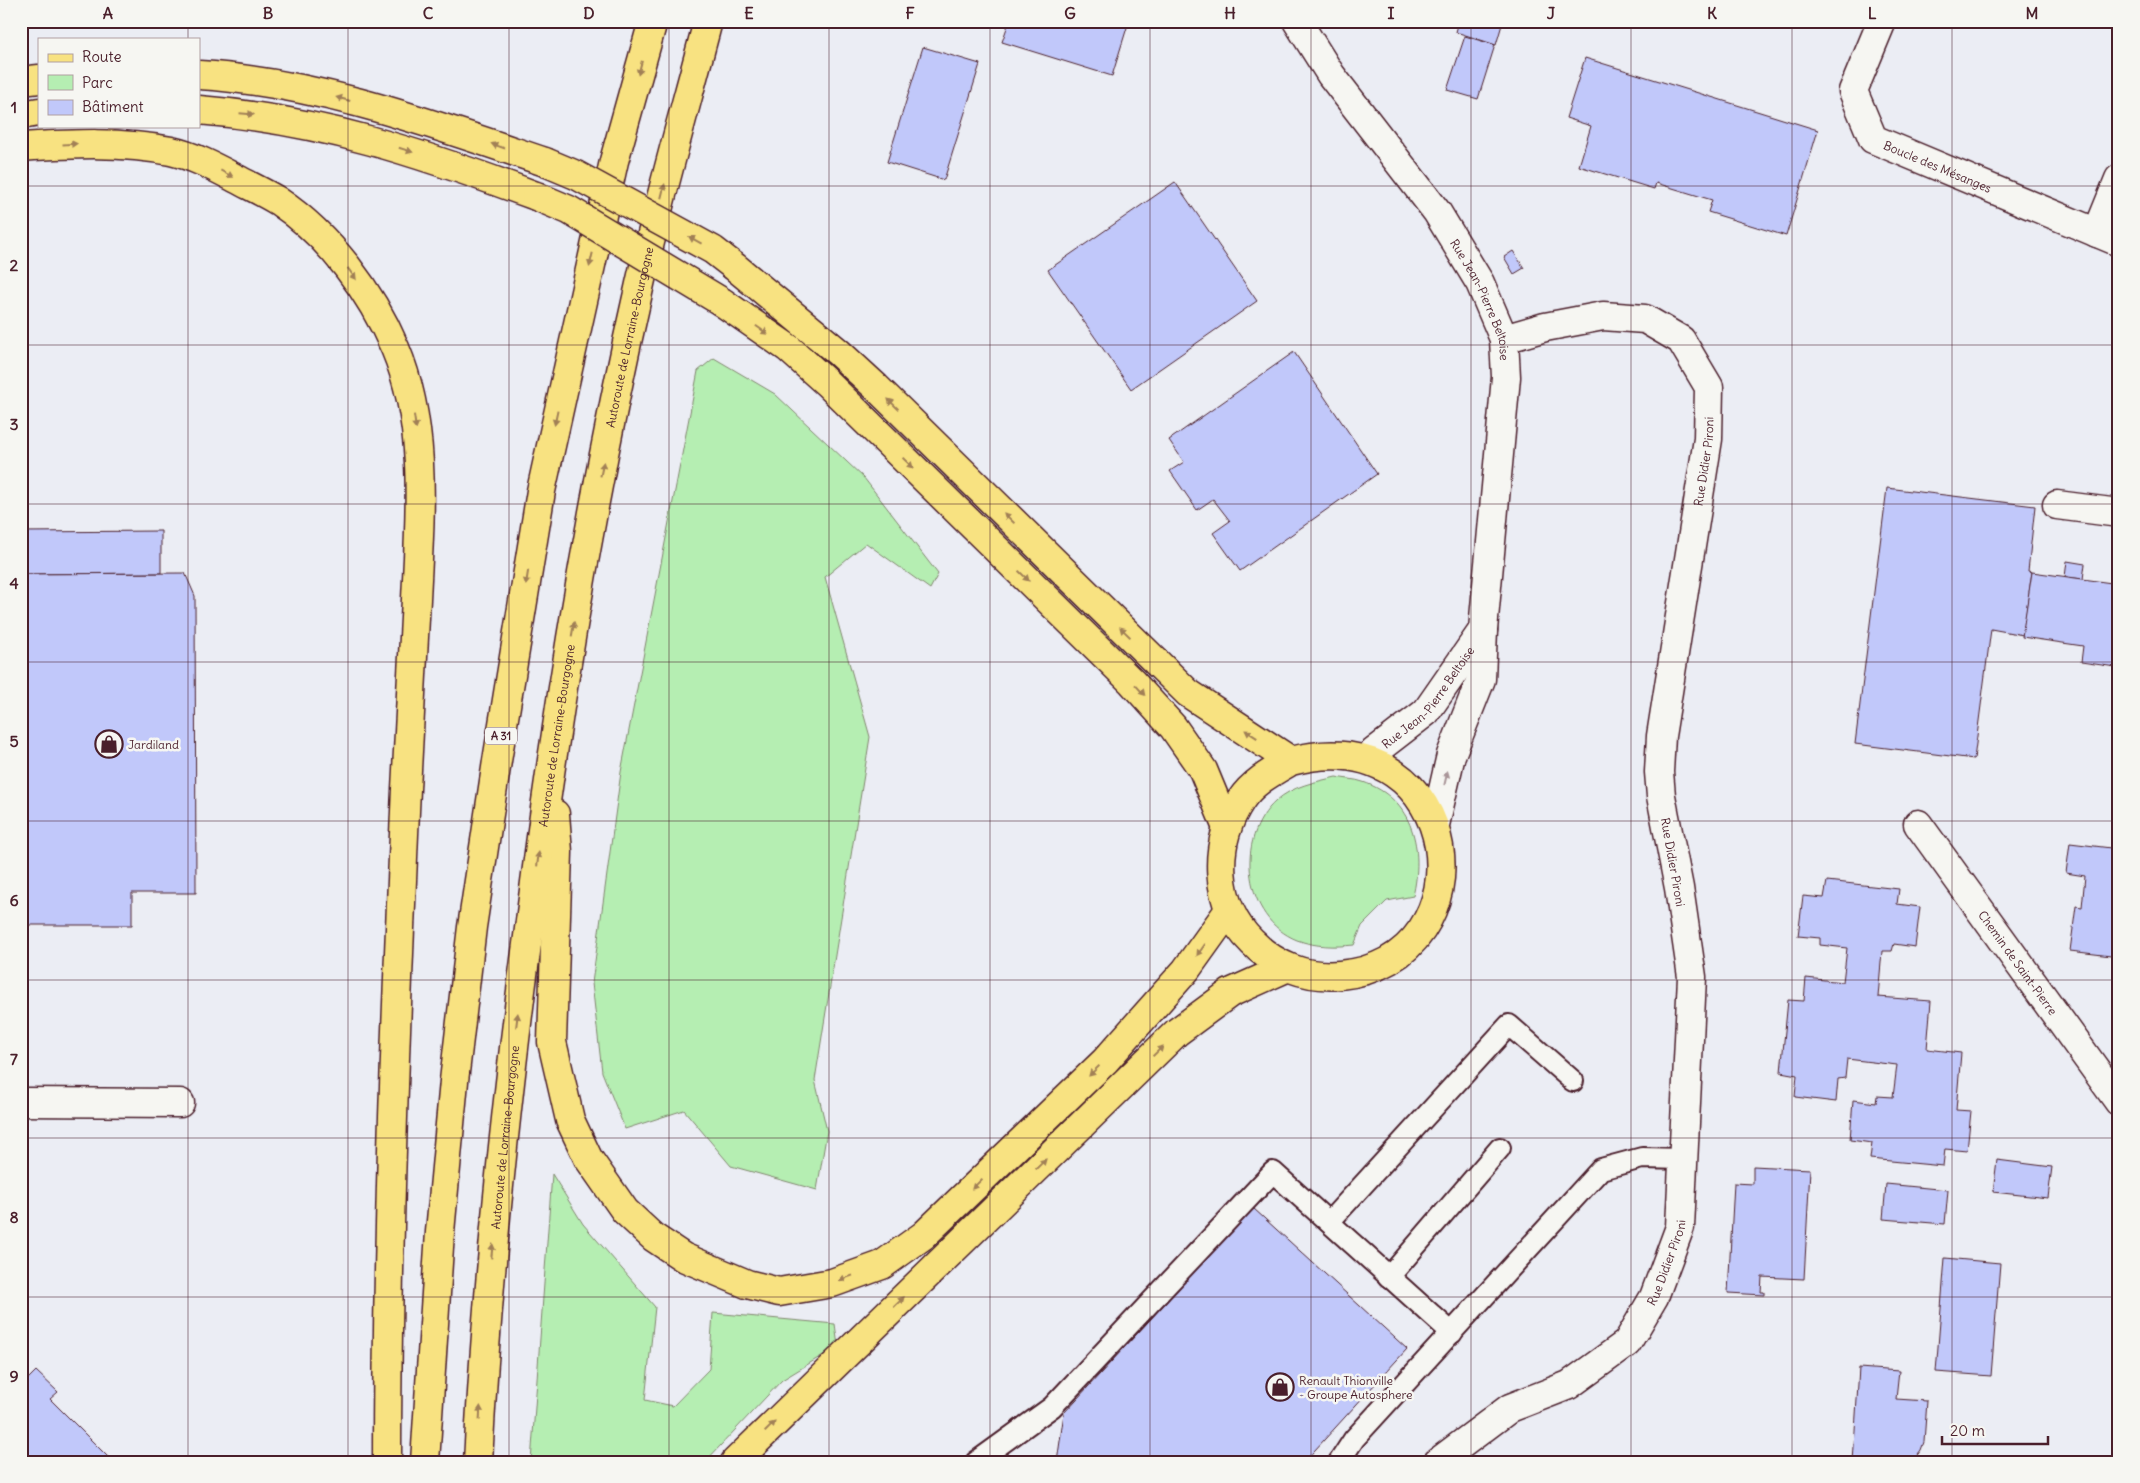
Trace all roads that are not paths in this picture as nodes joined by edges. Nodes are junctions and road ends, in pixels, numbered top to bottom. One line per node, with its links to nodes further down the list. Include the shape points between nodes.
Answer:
1 (652, 21): 36 (main road, A 31, one-way to 36, via 614,162 541,491 497,761 472,927 454,1080)
2 (708, 21): 20 (main road, Autoroute de Lorraine-Bourgogne, one-way to 2, via 594,507 638,296)
3 (1297, 21): 14 (street, Rue Jean-Pierre Beltoise, via 1331,75 1438,212 1480,283)
4 (1882, 21): 13 (street, Boucle des Mésanges, via 1854,90 1873,139)
5 (200, 75): 19 (main road, one-way to 5, bridge, via 1188,694 876,387 713,250 576,175 545,162 445,128 322,94)
6 (38, 79): 7 (main road)
7 (21, 80)
8 (200, 110): 23 (main road, one-way to 23, bridge, via 255,114 378,141 536,196 568,210 722,302 788,348 1132,682 1173,727 1203,770)
9 (38, 112): 10 (main road)
10 (21, 115)
11 (21, 147): 35 (main road, one-way to 35, via 88,143 137,145 176,152 212,166 278,201 311,227 343,262 373,303 396,349 412,394 418,442 419,545 394,1059)
12 (2119, 179): 13 (street)
13 (2108, 237)
14 (1504, 339): 17 (street, Rue Jean-Pierre Beltoise, via 1506,377); 31 (street, Rue Didier Pironi, via 1603,316 1645,319 1681,340 1709,387 1708,440 1661,736 1659,772 1692,977)
15 (2057, 505): 16 (street)
16 (2119, 513)
17 (1483, 630): 18 (street, Rue Jean-Pierre Beltoise, via 1426,712); 22 (street, Rue Jean-Pierre Beltoise, one-way to 17, via 1451,755 1481,679)
18 (1365, 759): 19 (main road, via 1340,754); 22 (main road, via 1388,769 1408,784)
19 (1291, 761): 23 (main road, via 1263,777 1242,800)
20 (550, 763): 24 (main road, one-way to 20, via 1186,970 1105,1060 924,1235 882,1264 832,1283 780,1292 747,1284 683,1257 653,1237 625,1210 606,1185 588,1158 570,1120 552,1042 558,852); 37 (main road, Autoroute de Lorraine-Bourgogne, one-way to 20, via 485,1326 509,1078)
21 (1918, 824): 28 (street, Chemin de Saint-Pierre)
22 (1435, 825): 25 (main road, via 1442,862 1437,898 1420,932 1394,958 1360,973 1323,977)
23 (1227, 828): 24 (main road, via 1220,855 1222,883)
24 (1229, 910): 25 (main road, via 1243,934 1263,954)
25 (1286, 968): 38 (main road, one-way to 25, via 1177,1032 1230,993)
26 (1572, 1081): 32 (lane, via 1509,1025)
27 (21, 1102): 29 (street)
28 (2119, 1102)
29 (180, 1104)
30 (1500, 1148): 33 (lane)
31 (1683, 1159): 34 (lane, via 1642,1158 1601,1169); 41 (street, Rue Didier Pironi, via 1680,1227 1654,1297 1627,1342 1569,1385 1510,1408)
32 (1329, 1222): 33 (lane); 39 (lane, via 1273,1172 1052,1407)
33 (1389, 1277): 34 (lane)
34 (1452, 1333): 40 (lane, via 1354,1439)
35 (387, 1462)
36 (425, 1462)
37 (478, 1462)
38 (736, 1462)
39 (976, 1462)
40 (1340, 1462)
41 (1438, 1462)

